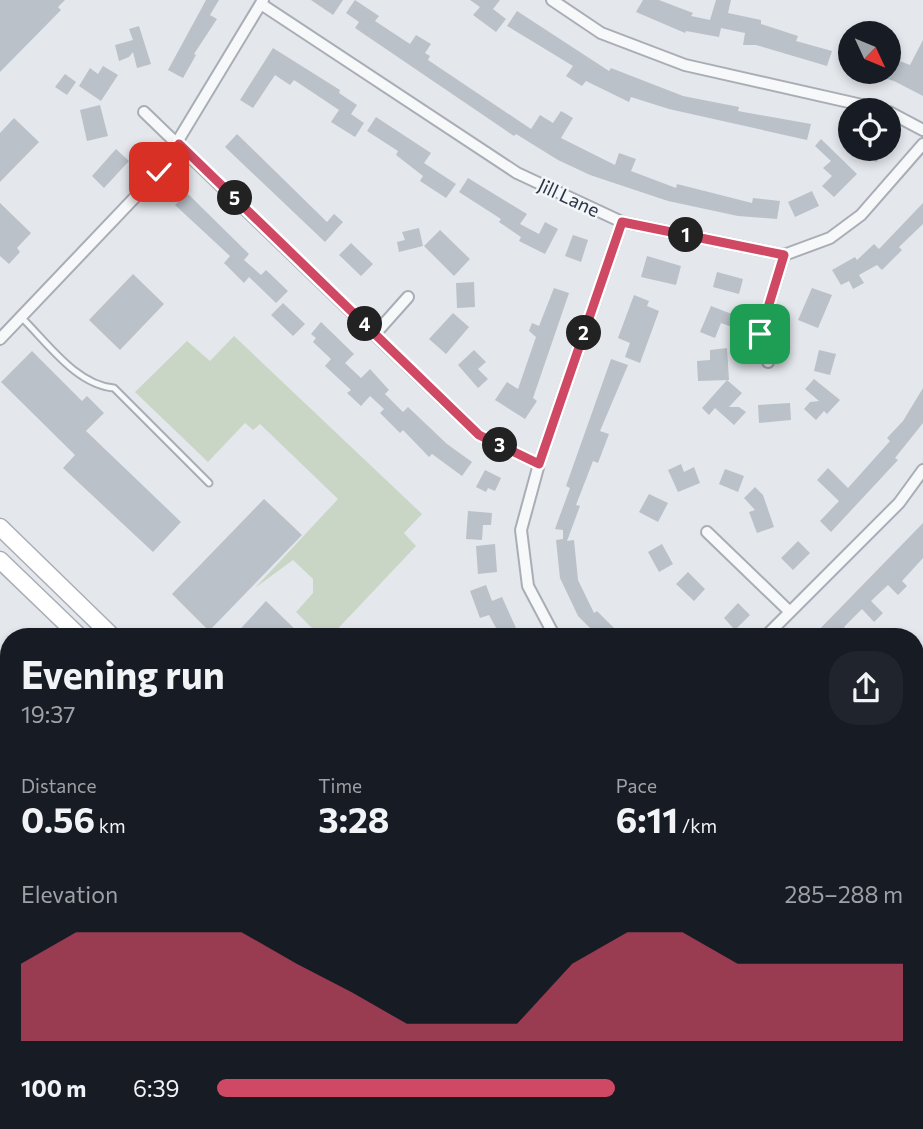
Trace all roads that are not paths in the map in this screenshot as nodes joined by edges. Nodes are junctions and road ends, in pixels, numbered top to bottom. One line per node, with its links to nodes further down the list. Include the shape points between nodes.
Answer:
1 (552, 0): 3 (street, via 601,33 685,65)
2 (262, 2): 7 (street); 9 (street, Jill Lane, via 517,173)
3 (838, 100)
4 (144, 112): 7 (street)
5 (901, 118): 6 (street)
6 (923, 130)
7 (179, 144): 12 (street, via 146,188); 13 (street)
8 (923, 144): 10 (street, via 861,215 830,238)
9 (622, 222): 10 (street, Jill Lane); 16 (street)
10 (784, 255): 15 (street, via 760,334)
11 (408, 297): 13 (street)
12 (21, 317): 14 (street); 18 (lane, via 83,377 98,387 114,388)
13 (375, 334): 16 (street, via 479,435)
14 (0, 339)
15 (768, 362)
16 (539, 464): 25 (street, via 521,530 528,586)
17 (923, 470): 22 (street, via 899,503)
18 (209, 483)
19 (0, 527): 24 (main road)
20 (707, 532): 22 (street)
21 (0, 560): 23 (main road)
22 (790, 612): 26 (street)
23 (71, 628)
24 (104, 628)
25 (550, 628)
26 (774, 628)

